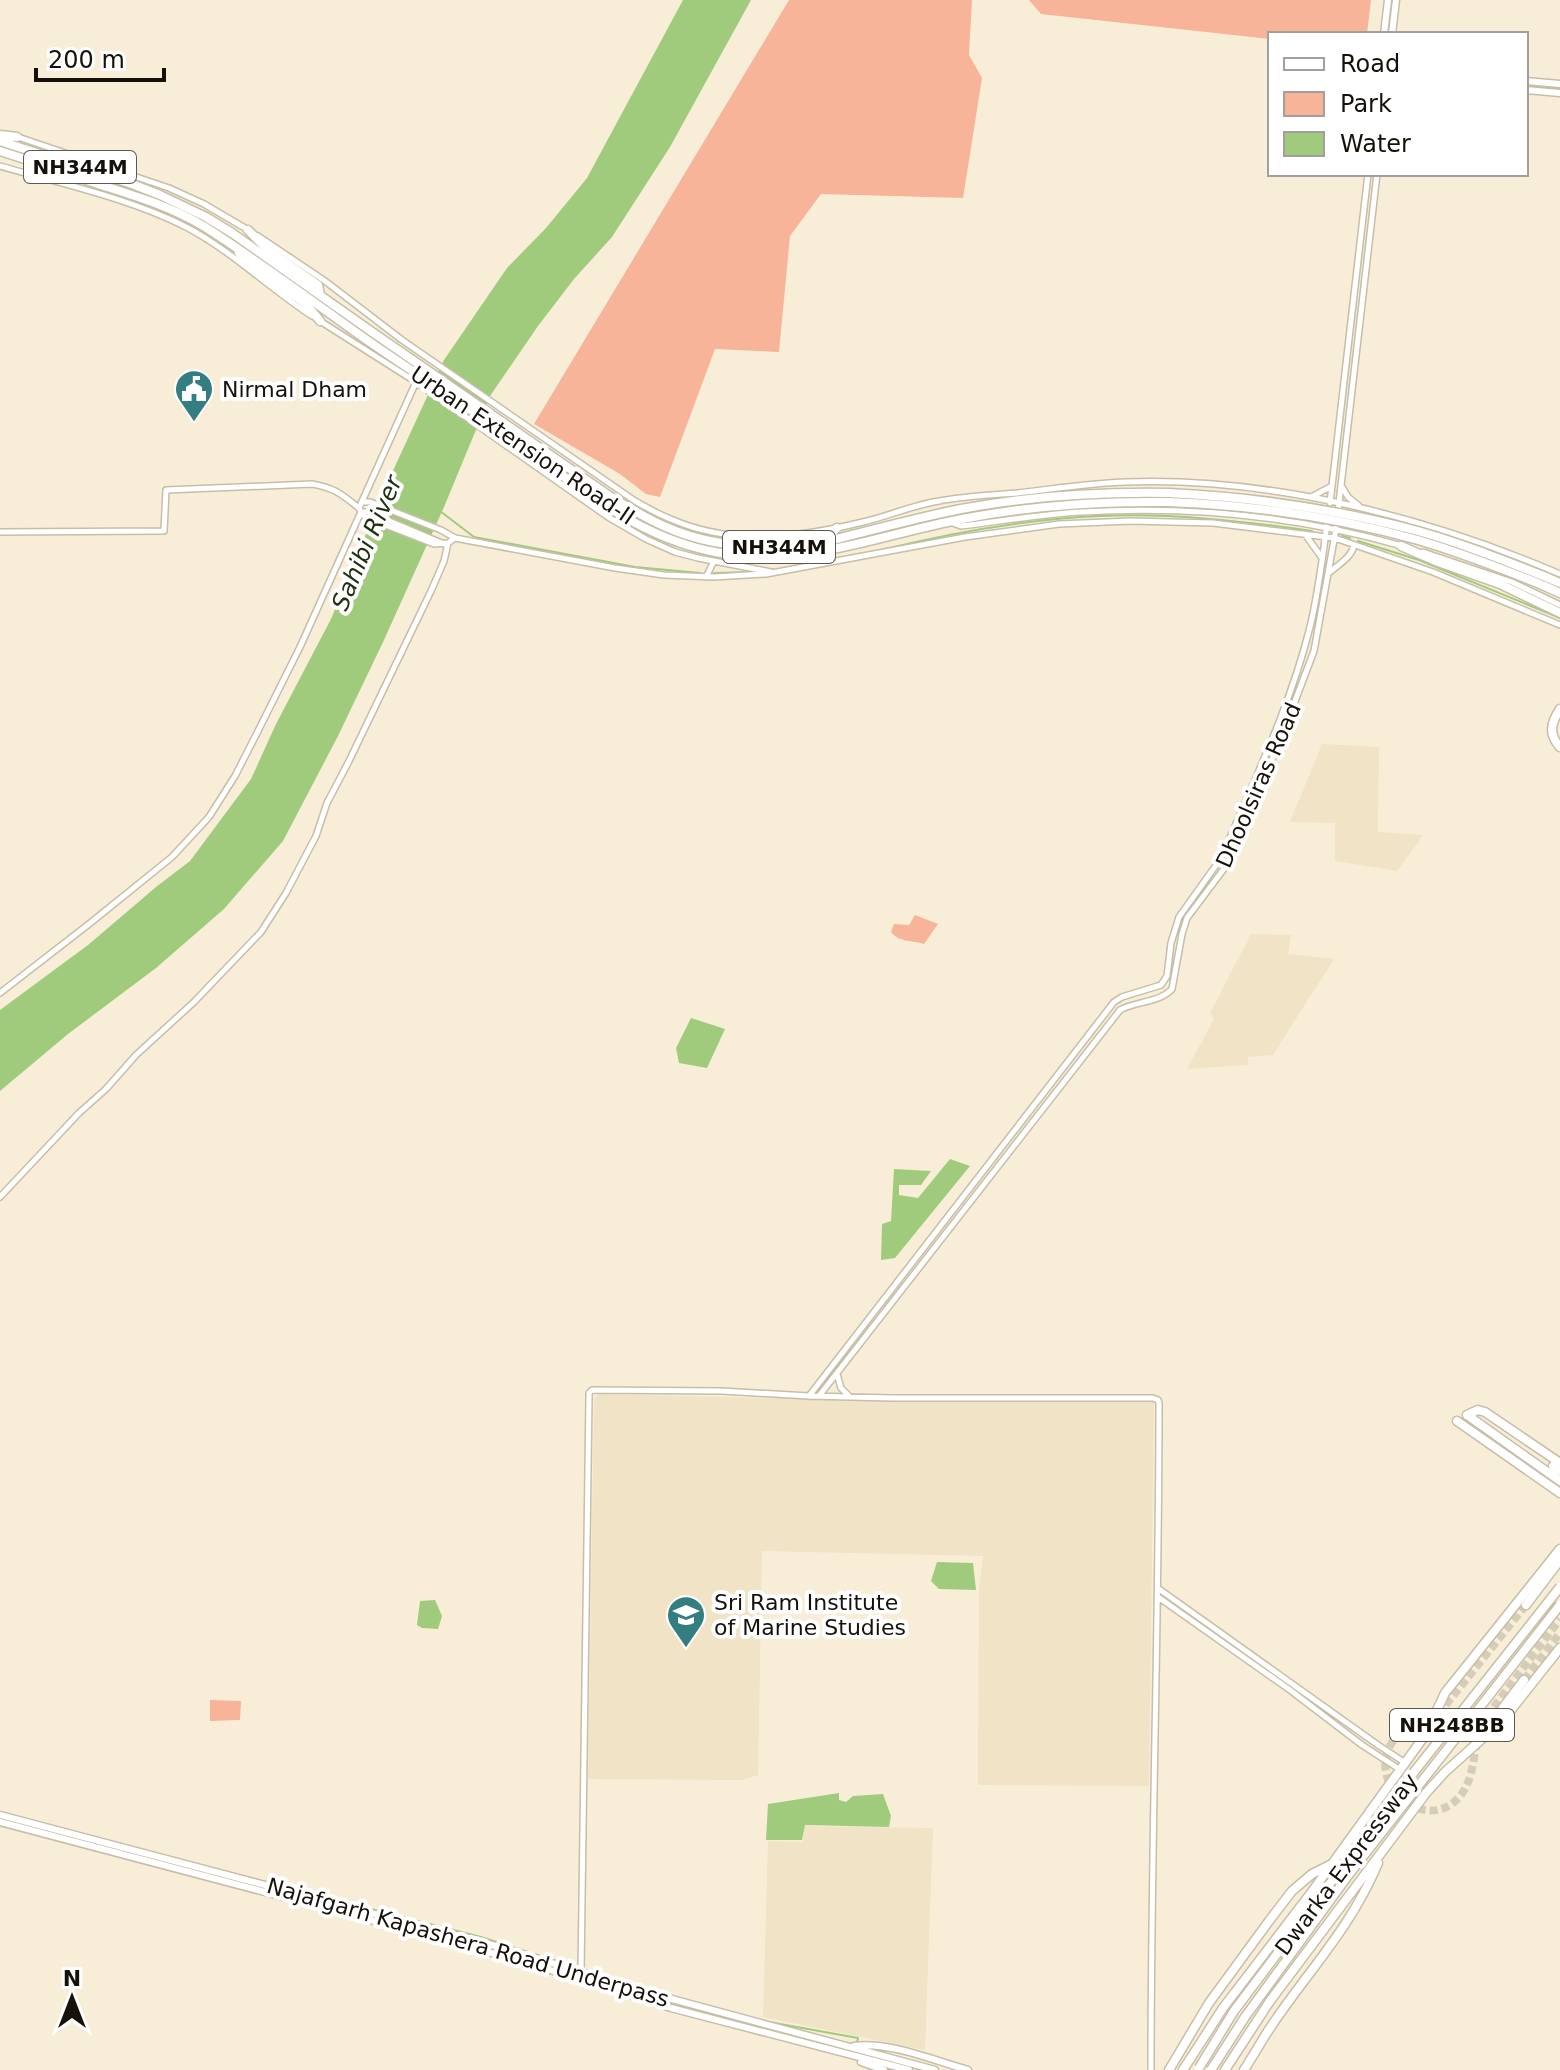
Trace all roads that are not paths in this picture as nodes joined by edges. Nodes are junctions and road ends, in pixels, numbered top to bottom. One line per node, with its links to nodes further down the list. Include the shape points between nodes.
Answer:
1 (1388, 0): 3 (main road)
2 (1396, 0): 3 (main road)
3 (1390, 28)
4 (1528, 81): 5 (main road)
5 (1560, 84)
6 (1528, 90): 7 (main road)
7 (1560, 93)
8 (0, 136): 9 (highway); 18 (highway, Urban Extension Road-II / NH344M, via 206,217)
9 (17, 137): 16 (street, via 169,188)
10 (0, 151): 12 (highway, Urban Extension Road-II / NH344M)
11 (0, 158): 12 (highway)
12 (30, 160): 17 (highway, Urban Extension Road-II / NH344M, via 156,203)
13 (0, 166): 19 (street, via 130,204 186,227)
14 (1368, 176): 22 (street, Dhoolsiras Road)
15 (1377, 176): 23 (street, Dhoolsiras Road)
16 (248, 230): 18 (highway, via 318,285); 20 (street, via 381,326)
17 (239, 250): 19 (highway, via 243,259 305,303); 20 (highway, Urban Extension Road-II / NH344M)
18 (320, 295): 20 (highway, Urban Extension Road-II / NH344M)
19 (320, 321): 20 (street)
20 (426, 376): 21 (highway, Urban Extension Road-II / NH344M); 27 (street); 43 (street, via 499,442 608,517 675,552)
21 (510, 426): 29 (highway, Urban Extension Road-II / NH344M, via 595,499 676,542 713,552 792,557); 30 (street, via 675,521 754,537); 41 (highway, Urban Extension Road-II / NH344M, via 653,522)
22 (1333, 486): 24 (street); 25 (street, Dhoolsiras Road)
23 (1341, 486): 26 (street, Dhoolsiras Road); 28 (street)
24 (1311, 497): 25 (street); 30 (street, via 1193,482 1124,482 938,501)
25 (1331, 501): 26 (street); 31 (street, Dhoolsiras Road)
26 (1338, 504): 28 (street); 32 (street, Dhoolsiras Road)
27 (361, 507): 33 (street, via 330,487 312,484 166,490 164,531); 36 (street, via 373,504); 38 (street, via 380,520); 55 (street, via 261,725 209,817 172,857)
28 (1361, 508): 46 (street, via 1472,539)
29 (948, 522): 31 (street, via 961,526 1044,515 1168,510); 49 (highway, Urban Extension Road-II / NH344M, bridge, via 1083,503 1269,509 1430,544)
30 (837, 528): 41 (highway, via 818,537)
31 (1327, 528): 32 (street); 35 (street, Dhoolsiras Road)
32 (1336, 529): 37 (street, Dhoolsiras Road); 40 (street)
33 (0, 532)
34 (1305, 536): 35 (street); 42 (street); 44 (street, via 1213,523 1059,524)
35 (1325, 537): 37 (street); 42 (street, Dhoolsiras Road)
36 (455, 538): 38 (street); 47 (street, via 615,568)
37 (1335, 538): 39 (street); 45 (street, Dhoolsiras Road)
38 (446, 543): 56 (street, via 431,591 327,803 316,836 261,932)
39 (1354, 545): 45 (street); 52 (street)
40 (1401, 546): 50 (street, via 1512,582); 51 (highway)
41 (749, 547): 48 (highway, Urban Extension Road-II / NH344M, bridge, via 814,544 961,509 1039,498 1125,492 1209,495 1321,509 1420,532)
42 (1323, 559): 58 (street, Dhoolsiras Road, via 1295,680 1219,861 1179,917 1164,981 1114,1002)
43 (714, 561): 44 (street); 47 (street)
44 (776, 572): 47 (street)
45 (1329, 572): 57 (street, Dhoolsiras Road, via 1308,669 1237,844 1187,918 1172,989 1120,1010)
46 (1560, 574)
47 (706, 577)
48 (1560, 583)
49 (1560, 593)
50 (1560, 605)
51 (1560, 613)
52 (1560, 625)
53 (1560, 709): 54 (highway, via 1551,727)
54 (1560, 747)
55 (0, 993)
56 (0, 1197)
57 (837, 1374): 59 (street, Dhoolsiras Road); 60 (street)
58 (809, 1396): 59 (street); 81 (street, via 597,1388 589,1393)
59 (819, 1396): 60 (street)
60 (850, 1397): 68 (street, via 1156,1398)
61 (1457, 1421): 64 (highway)
62 (1558, 1466): 63 (highway, via 1485,1412 1467,1415)
63 (1560, 1481)
64 (1560, 1493)
65 (1560, 1549): 73 (highway, via 1445,1693 1426,1734)
66 (1560, 1560): 70 (highway)
67 (1560, 1587): 91 (highway, Dwarka Expressway / NH248BB, bridge, via 1234,2011)
68 (1158, 1589): 69 (street); 73 (street)
69 (1158, 1597): 73 (street, via 1362,1745); 89 (street)
70 (1526, 1605)
71 (1560, 1605): 92 (highway, Dwarka Expressway / NH248BB, bridge, via 1350,1873)
72 (1560, 1648): 76 (highway, via 1496,1717 1484,1738 1441,1777)
73 (1402, 1766): 77 (highway)
74 (0, 1815): 80 (main road, Najafgarh Kapashera Road Underpass)
75 (0, 1822): 80 (main road)
76 (1384, 1850): 79 (highway); 94 (highway, via 1342,1931)
77 (1330, 1865): 78 (highway); 84 (highway, via 1292,1891 1209,2003)
78 (1308, 1896): 79 (highway); 90 (highway)
79 (1336, 1915): 93 (highway)
80 (505, 1953): 81 (main road, Najafgarh Kapashera Road Underpass); 83 (main road, via 671,2008)
81 (581, 1972): 82 (main road, Najafgarh Kapashera Road Underpass)
82 (851, 2047): 87 (main road, Najafgarh Kapashera Road Underpass); 88 (main road, via 886,2048)
83 (846, 2054): 85 (main road); 86 (main road)
84 (1170, 2068)
85 (884, 2070)
86 (909, 2070)
87 (935, 2070)
88 (968, 2070)
89 (1151, 2070)
90 (1183, 2070)
91 (1198, 2070)
92 (1211, 2070)
93 (1225, 2070)
94 (1244, 2070)

